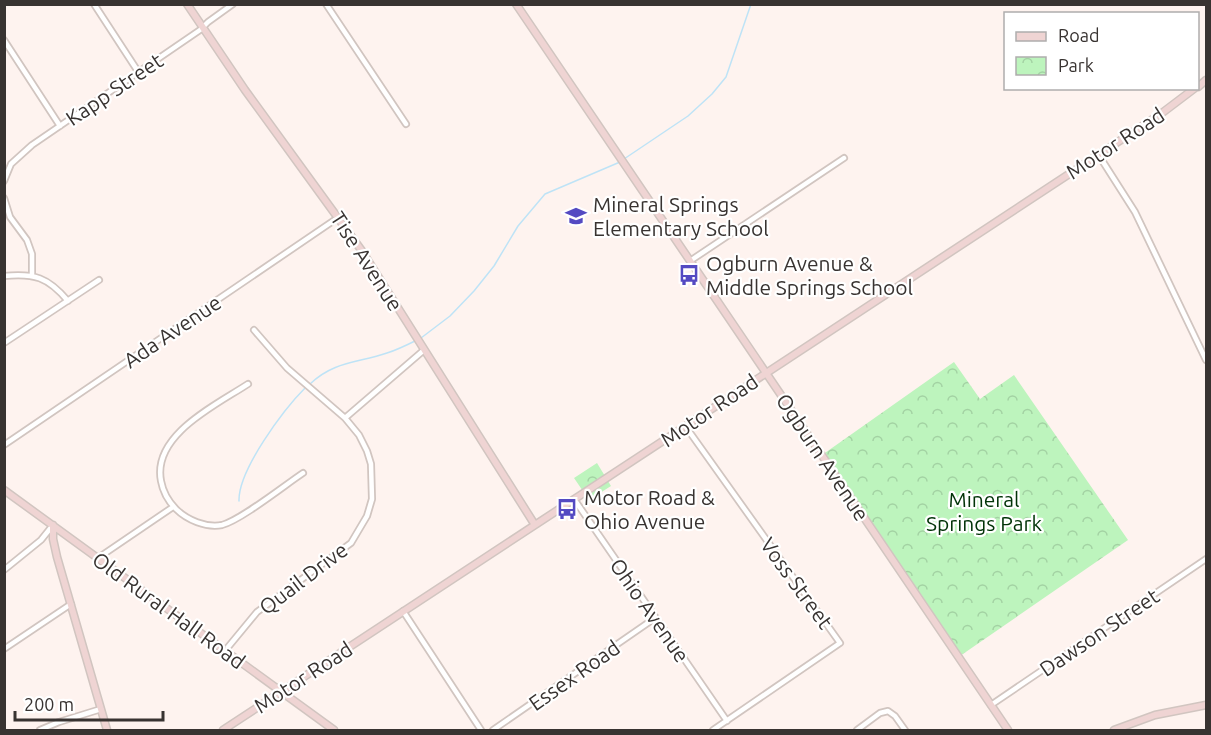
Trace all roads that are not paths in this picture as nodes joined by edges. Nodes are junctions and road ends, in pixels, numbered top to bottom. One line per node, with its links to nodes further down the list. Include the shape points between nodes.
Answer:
1 (94, 4): 8 (street)
2 (188, 4): 6 (street, Tise Avenue)
3 (233, 4): 6 (street, Kapp Street)
4 (326, 4): 10 (street)
5 (516, 4): 19 (street, Ogburn Avenue)
6 (202, 27): 8 (street, Kapp Street); 18 (street, Tise Avenue)
7 (4, 40): 11 (street)
8 (139, 73): 11 (street, Kapp Street)
9 (1193, 90): 12 (street, Motor Road)
10 (406, 124)
11 (60, 126): 15 (street, Kapp Street)
12 (1098, 154): 27 (street, via 1136,212); 28 (street, Motor Road)
13 (844, 158): 19 (street)
14 (4, 160): 15 (street)
15 (10, 164): 16 (street, Kapp Street)
16 (4, 181)
17 (4, 198): 20 (street, via 10,217 27,240)
18 (339, 217): 26 (street, Tise Avenue); 32 (street, Ada Avenue)
19 (690, 261): 28 (street, Ogburn Avenue)
20 (32, 275): 21 (street); 23 (street, via 60,291)
21 (4, 276)
22 (99, 280): 23 (street)
23 (68, 301): 25 (street)
24 (254, 330): 30 (street, Quail Drive, via 286,368)
25 (4, 343)
26 (424, 350): 30 (street); 38 (street, Tise Avenue)
27 (1206, 360)
28 (765, 372): 31 (street, Motor Road); 48 (street, Ogburn Avenue)
29 (248, 384): 36 (street, via 170,441 160,471 164,493)
30 (345, 418): 46 (street, Quail Drive, via 364,443 373,476 370,507 360,530 344,549 257,612)
31 (686, 427): 35 (street, Motor Road); 51 (street, Voss Street, via 840,643)
32 (4, 445)
33 (303, 472): 36 (street, via 222,525 202,524)
34 (4, 490): 37 (street, Old Rural Hall Road)
35 (574, 499): 38 (street, Motor Road); 44 (street, Ohio Avenue)
36 (173, 507): 39 (street)
37 (53, 525): 39 (street, Old Rural Hall Road); 41 (street); 42 (street, via 53,539)
38 (535, 525): 43 (street, Motor Road)
39 (98, 558): 46 (street, Old Rural Hall Road)
40 (1206, 559): 48 (street, Dawson Street)
41 (4, 570)
42 (71, 604): 45 (street); 50 (street)
43 (403, 611): 47 (street, Motor Road); 56 (street)
44 (656, 618): 51 (street, Ohio Avenue); 57 (street, Essex Road)
45 (4, 649)
46 (224, 651): 47 (street, Old Rural Hall Road)
47 (280, 692): 54 (street, Motor Road); 55 (street, Old Rural Hall Road)
48 (991, 705): 61 (street, Ogburn Avenue)
49 (1206, 705): 62 (street, via 1155,715)
50 (101, 709): 52 (street); 53 (street)
51 (727, 721): 58 (street, Voss Street)
52 (40, 730)
53 (107, 730)
54 (223, 730)
55 (334, 730)
56 (481, 730)
57 (493, 730)
58 (712, 730)
59 (857, 730): 60 (street, via 888,711)
60 (905, 730)
61 (1008, 730)
62 (1114, 730)

